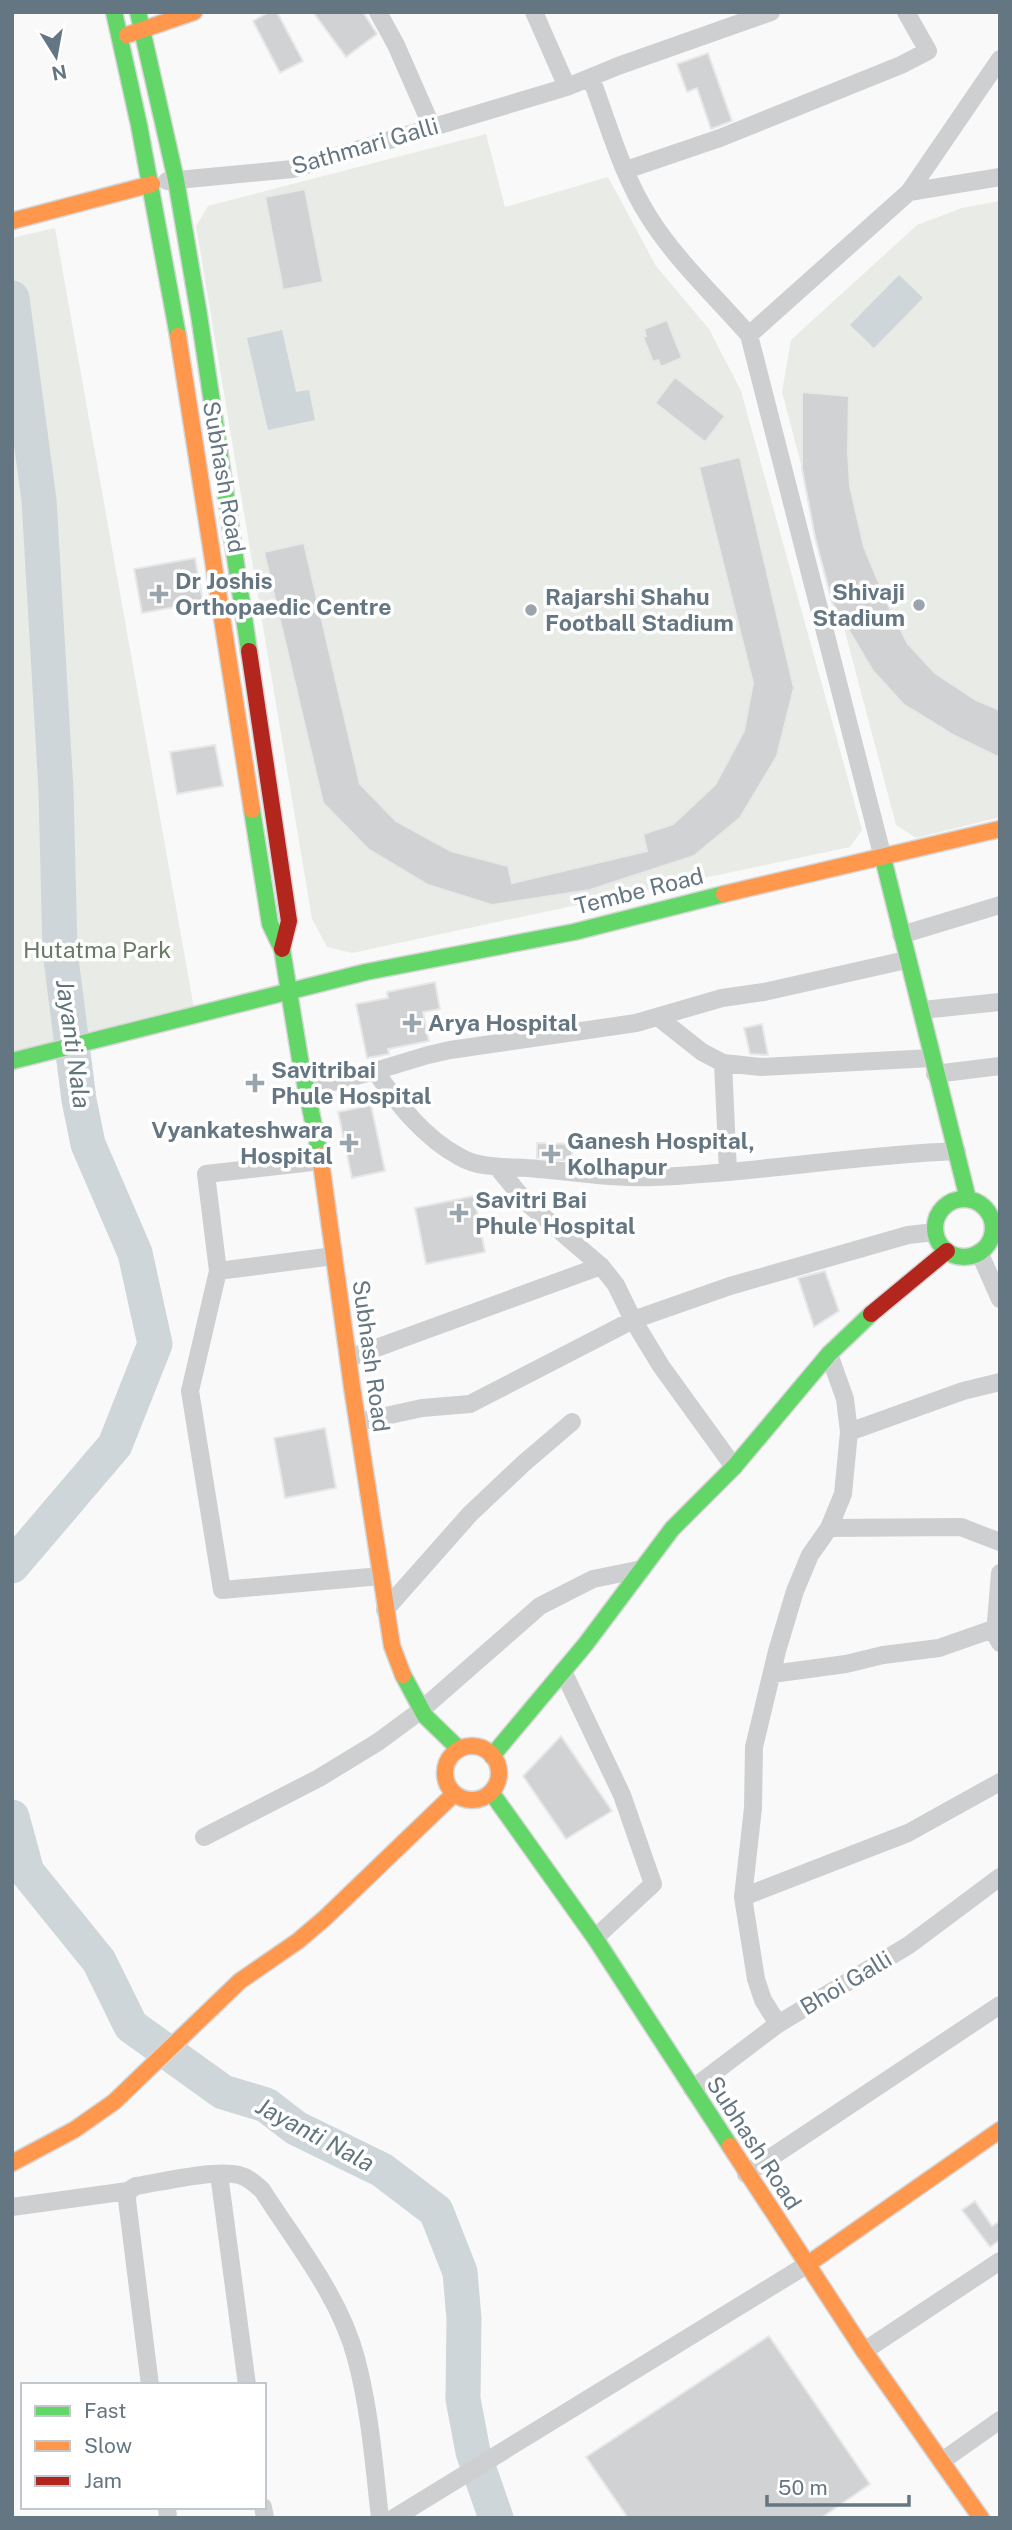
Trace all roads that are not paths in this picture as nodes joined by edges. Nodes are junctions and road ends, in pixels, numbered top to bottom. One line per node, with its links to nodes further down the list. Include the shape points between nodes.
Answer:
1 (114, 12): 9 (main road, Subhash Road)
2 (138, 12): 8 (main road, Subhash Road)
3 (194, 12): 8 (main road)
4 (378, 12): 13 (street)
5 (534, 12): 12 (street)
6 (771, 12): 11 (street, Sathmari Galli)
7 (906, 12): 14 (street, via 928,51 720,138)
8 (142, 31): 9 (main road); 16 (main road, Subhash Road)
9 (119, 37): 17 (main road, Subhash Road)
10 (997, 65): 18 (street)
11 (591, 78): 12 (street, Sathmari Galli); 14 (street)
12 (567, 87): 13 (street, Sathmari Galli)
13 (432, 127): 16 (street, Sathmari Galli, via 293,169)
14 (626, 170): 20 (street, via 648,216 683,263)
15 (1000, 177): 18 (street)
16 (176, 180): 17 (street, Sathmari Galli); 25 (main road, Subhash Road, via 289,921)
17 (152, 184): 19 (main road, Sathmari Galli); 25 (main road, Subhash Road, via 215,554 270,924)
18 (909, 192): 20 (street)
19 (15, 220)
20 (750, 335): 22 (street)
21 (1000, 830): 22 (main road, Tembe Road)
22 (883, 858): 24 (main road); 27 (main road, Tembe Road, via 574,932 366,972)
23 (1000, 905): 24 (street)
24 (901, 935): 26 (main road)
25 (282, 949): 27 (main road, Subhash Road)
26 (906, 960): 29 (main road); 30 (street, via 722,998)
27 (289, 993): 31 (main road, Tembe Road); 36 (main road, Subhash Road)
28 (1000, 1002): 29 (street)
29 (922, 1010): 33 (main road)
30 (659, 1018): 32 (street); 35 (street, via 450,1050)
31 (12, 1061)
32 (723, 1063): 33 (street); 40 (street)
33 (933, 1066): 34 (street); 37 (main road)
34 (1000, 1066)
35 (375, 1071): 36 (street); 39 (street, via 393,1097 438,1143 462,1159)
36 (306, 1089): 38 (main road, Subhash Road)
37 (957, 1151): 40 (street); 41 (main road)
38 (321, 1161): 45 (main road, Subhash Road); 47 (street, via 206,1174)
39 (497, 1167): 40 (street, via 610,1177); 46 (street, via 526,1202)
40 (728, 1172)
41 (968, 1199): 42 (main road, via 946,1205 937,1217); 44 (main road, via 988,1203 993,1231)
42 (935, 1232): 43 (main road); 49 (street, via 908,1235 730,1286)
43 (947, 1251): 44 (main road, via 963,1256); 50 (main road)
44 (979, 1252): 48 (street)
45 (334, 1256): 47 (street); 51 (main road, Subhash Road)
46 (601, 1266): 49 (street); 51 (street)
47 (218, 1271): 60 (street, via 190,1391 222,1590)
48 (1000, 1298)
49 (633, 1320): 53 (street, via 470,1404 422,1408); 56 (street)
50 (829, 1354): 55 (street, via 845,1399); 56 (main road)
51 (349, 1359): 53 (main road, Subhash Road)
52 (1000, 1382): 55 (street)
53 (358, 1422): 60 (main road, Subhash Road)
54 (572, 1422): 62 (street, via 470,1514)
55 (849, 1432): 57 (street, via 844,1494)
56 (734, 1467): 59 (main road, via 673,1529)
57 (829, 1528): 58 (street, via 961,1527); 65 (street, via 810,1555 795,1591)
58 (1000, 1542)
59 (642, 1569): 64 (main road); 66 (street, via 593,1579 540,1606)
60 (381, 1576): 62 (main road, Subhash Road)
61 (1000, 1576): 63 (street)
62 (385, 1610): 66 (main road, Subhash Road, via 392,1646)
63 (998, 1635): 65 (street)
64 (563, 1671): 68 (main road); 75 (street, via 622,1796 653,1884)
65 (772, 1674): 74 (street, via 754,1747)
66 (420, 1711): 67 (main road, Subhash Road, via 439,1735); 72 (street, via 319,1778)
67 (459, 1749): 68 (main road, via 477,1747); 71 (main road, via 444,1770)
68 (492, 1756): 70 (main road, via 499,1772)
69 (1000, 1782): 74 (street, via 908,1833)
70 (491, 1793): 71 (main road, via 471,1801); 75 (main road, Subhash Road)
71 (454, 1794): 80 (main road, via 331,1912 260,1964 114,2102 74,2130)
72 (204, 1837)
73 (1000, 1877): 77 (street, Bhoi Galli, via 909,1945)
74 (743, 1897): 77 (street, via 756,1979)
75 (595, 1938): 78 (main road, Subhash Road)
76 (1000, 2005): 82 (street)
77 (778, 2024): 78 (street, Bhoi Galli)
78 (692, 2089): 82 (main road, Subhash Road)
79 (1000, 2130): 86 (main road)
80 (12, 2163)
81 (219, 2174): 83 (street); 89 (street); 92 (street, via 239,2175 262,2190 332,2299 356,2358)
82 (746, 2174): 86 (main road, Subhash Road)
83 (128, 2191): 84 (street); 88 (street)
84 (12, 2207)
85 (1000, 2261): 87 (street)
86 (808, 2264): 87 (main road, Subhash Road); 93 (street)
87 (864, 2351): 91 (main road, Subhash Road)
88 (150, 2383)
89 (247, 2383)
90 (1000, 2420): 91 (street)
91 (942, 2461): 94 (main road, Subhash Road)
92 (380, 2518)
93 (394, 2518)
94 (981, 2518)

